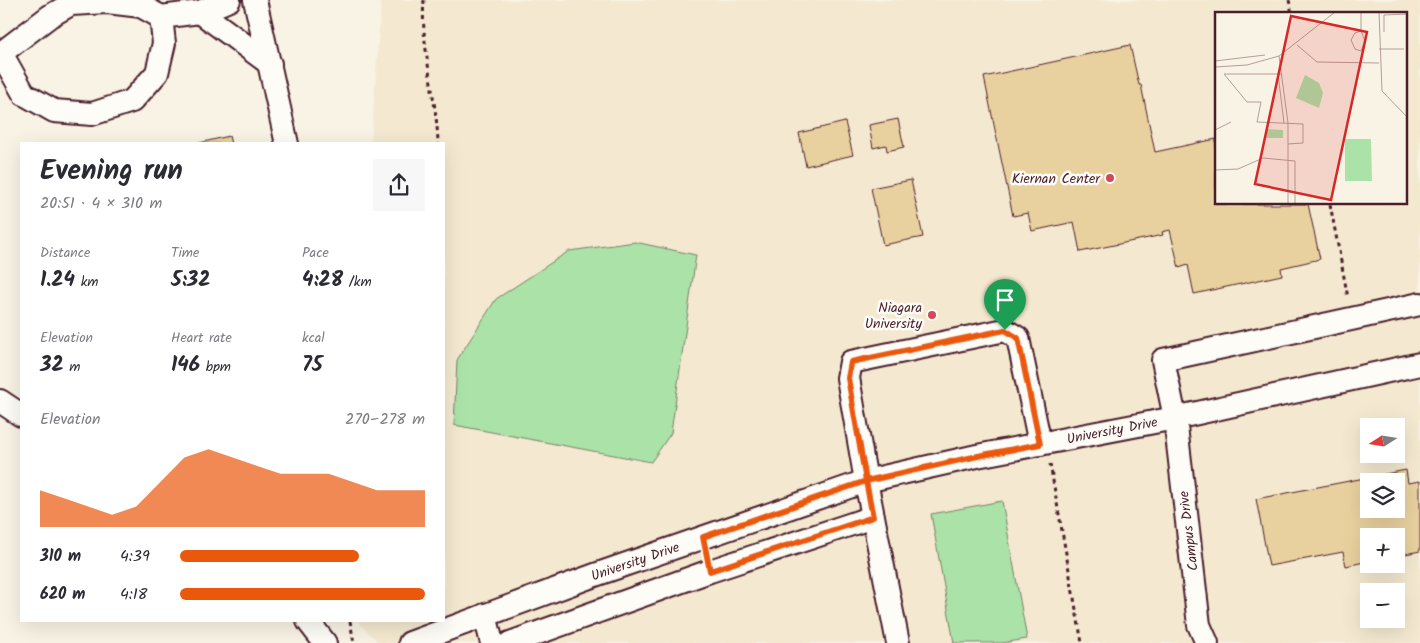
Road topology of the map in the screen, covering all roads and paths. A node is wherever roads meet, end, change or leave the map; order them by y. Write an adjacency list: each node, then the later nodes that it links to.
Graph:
1 (229, 0): 4 (street)
2 (255, 0): 7 (street)
3 (424, 0): 9 (path)
4 (200, 12): 5 (street); 7 (street)
5 (161, 17): 6 (street); 6 (street)
6 (1, 53)
7 (270, 64): 8 (street)
8 (287, 142)
9 (438, 142)
10 (1330, 205): 12 (path)
11 (1420, 304): 12 (street)
12 (1352, 319): 16 (street, Campus Drive)
13 (1420, 364): 16 (street, University Drive)
14 (0, 401): 15 (street)
15 (20, 414)
16 (1175, 418): 17 (street, University Drive); 35 (street, Campus Drive)
17 (1040, 444): 19 (street, University Drive); 19 (street)
18 (1042, 466): 34 (path)
19 (866, 481): 20 (street); 21 (street, University Drive)
20 (873, 517): 22 (street); 33 (street)
21 (703, 537): 22 (street); 23 (street, University Drive)
22 (710, 571): 24 (street)
23 (594, 575): 24 (street); 25 (street, University Drive)
24 (602, 610): 32 (street)
25 (485, 615): 30 (street, University Drive); 31 (street)
26 (309, 622): 28 (street)
27 (350, 622): 29 (path)
28 (325, 643)
29 (354, 643)
30 (410, 643)
31 (492, 643)
32 (510, 643)
33 (898, 643)
34 (1082, 643)
35 (1207, 643)

